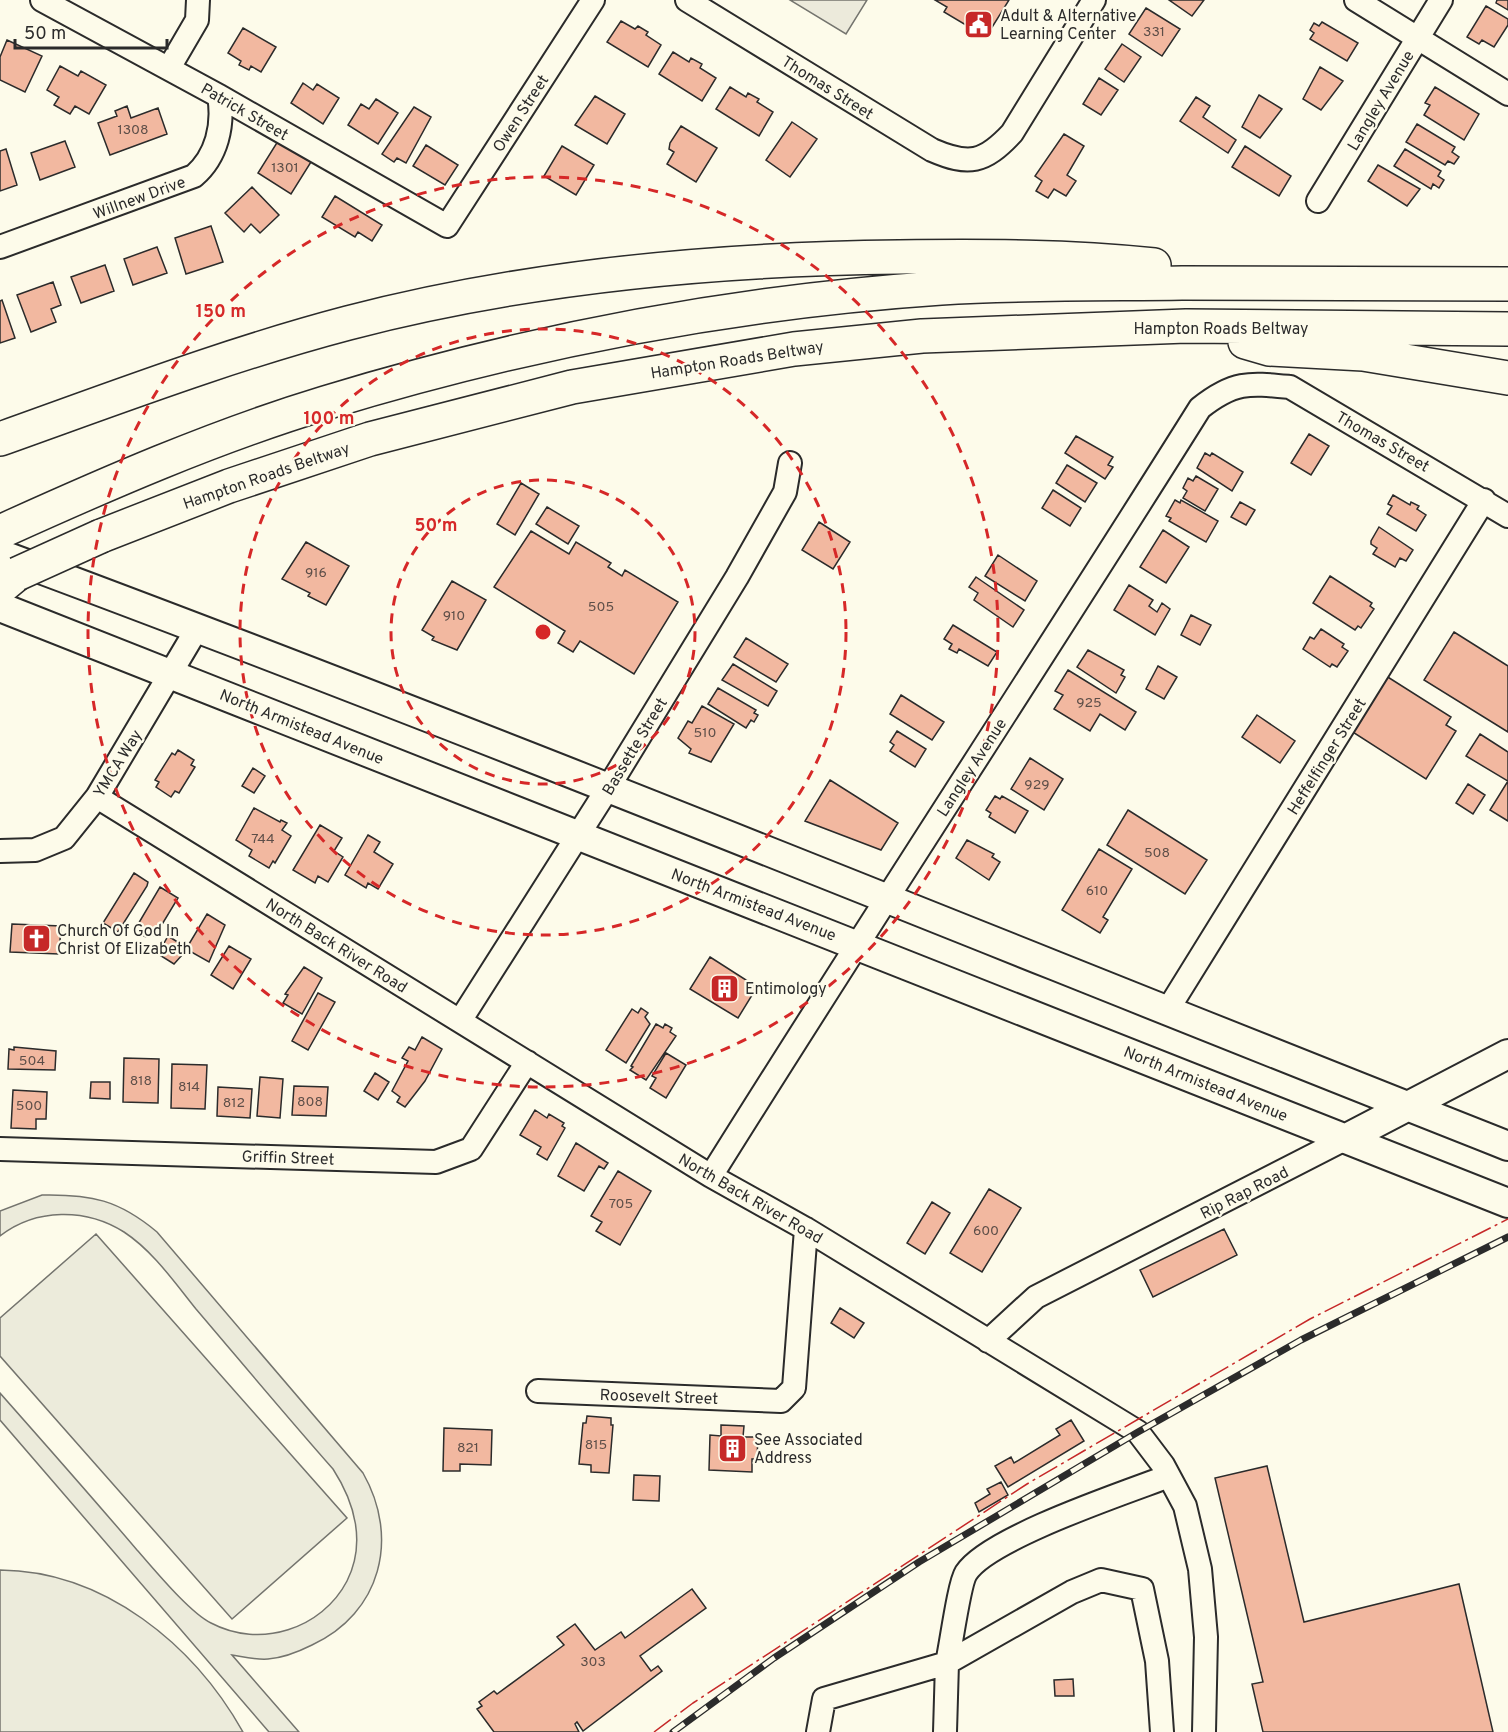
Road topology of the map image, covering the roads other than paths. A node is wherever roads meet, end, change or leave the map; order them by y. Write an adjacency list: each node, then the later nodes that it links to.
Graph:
1 (42, 0): 9 (street, Patrick Street)
2 (198, 0): 9 (street)
3 (593, 0): 13 (street, Owen Street)
4 (687, 0): 5 (street, Thomas Street)
5 (1094, 0)
6 (1356, 0): 8 (street)
7 (1441, 0): 8 (street, Langley Avenue)
8 (1418, 38): 10 (street); 12 (street, Langley Avenue)
9 (169, 68): 11 (street, Patrick Street)
10 (1508, 94)
11 (219, 96): 13 (street, Patrick Street); 14 (street, Willnew Drive)
12 (1318, 201)
13 (447, 226)
14 (0, 247)
15 (1310, 283): 16 (highway); 21 (highway); 25 (highway)
16 (1508, 284)
17 (1186, 326): 18 (highway, Hampton Roads Beltway); 19 (highway); 26 (highway, Hampton Roads Beltway, bridge)
18 (1508, 329)
19 (1508, 378)
20 (1252, 383): 23 (street, Thomas Street); 34 (street, Langley Avenue)
21 (0, 440)
22 (790, 463): 30 (street, Bassette Street)
23 (1484, 500): 24 (street, Thomas Street); 36 (street, Heffelfinger Street)
24 (1508, 516)
25 (0, 532)
26 (4, 574): 28 (main road)
27 (0, 607): 29 (main road, North Armistead Avenue)
28 (198, 627): 29 (street, YMCA Way); 30 (main road)
29 (170, 674): 31 (street, YMCA Way); 32 (main road, North Armistead Avenue)
30 (609, 788): 32 (street, Bassette Street); 34 (main road)
31 (97, 797): 33 (street, YMCA Way); 37 (street, North Back River Road)
32 (578, 835): 35 (main road, North Armistead Avenue); 37 (street, Bassette Street)
33 (0, 851)
34 (886, 899): 35 (street, Langley Avenue); 36 (main road)
35 (856, 944): 41 (main road, North Armistead Avenue); 44 (street, Langley Avenue)
36 (1167, 1011): 40 (main road)
37 (460, 1021): 39 (street, North Back River Road)
38 (1508, 1054): 40 (main road, Rip Rap Road)
39 (527, 1062): 43 (street, Griffin Street); 44 (street, North Back River Road)
40 (1408, 1107): 41 (main road, Rip Rap Road); 42 (main road)
41 (1345, 1139): 45 (main road, North Armistead Avenue); 47 (street, Rip Rap Road)
42 (1508, 1146)
43 (0, 1149)
44 (711, 1176): 46 (street, North Back River Road)
45 (1508, 1203)
46 (806, 1229): 47 (street, North Back River Road); 48 (street, Roosevelt Street)
47 (988, 1341): 49 (street, North Back River Road)
48 (538, 1391)
49 (1169, 1476): 50 (street); 54 (street, North Back River Road)
50 (947, 1663): 51 (street); 52 (street); 53 (street)
51 (818, 1732)
52 (945, 1732)
53 (1162, 1732)
54 (1204, 1732)

